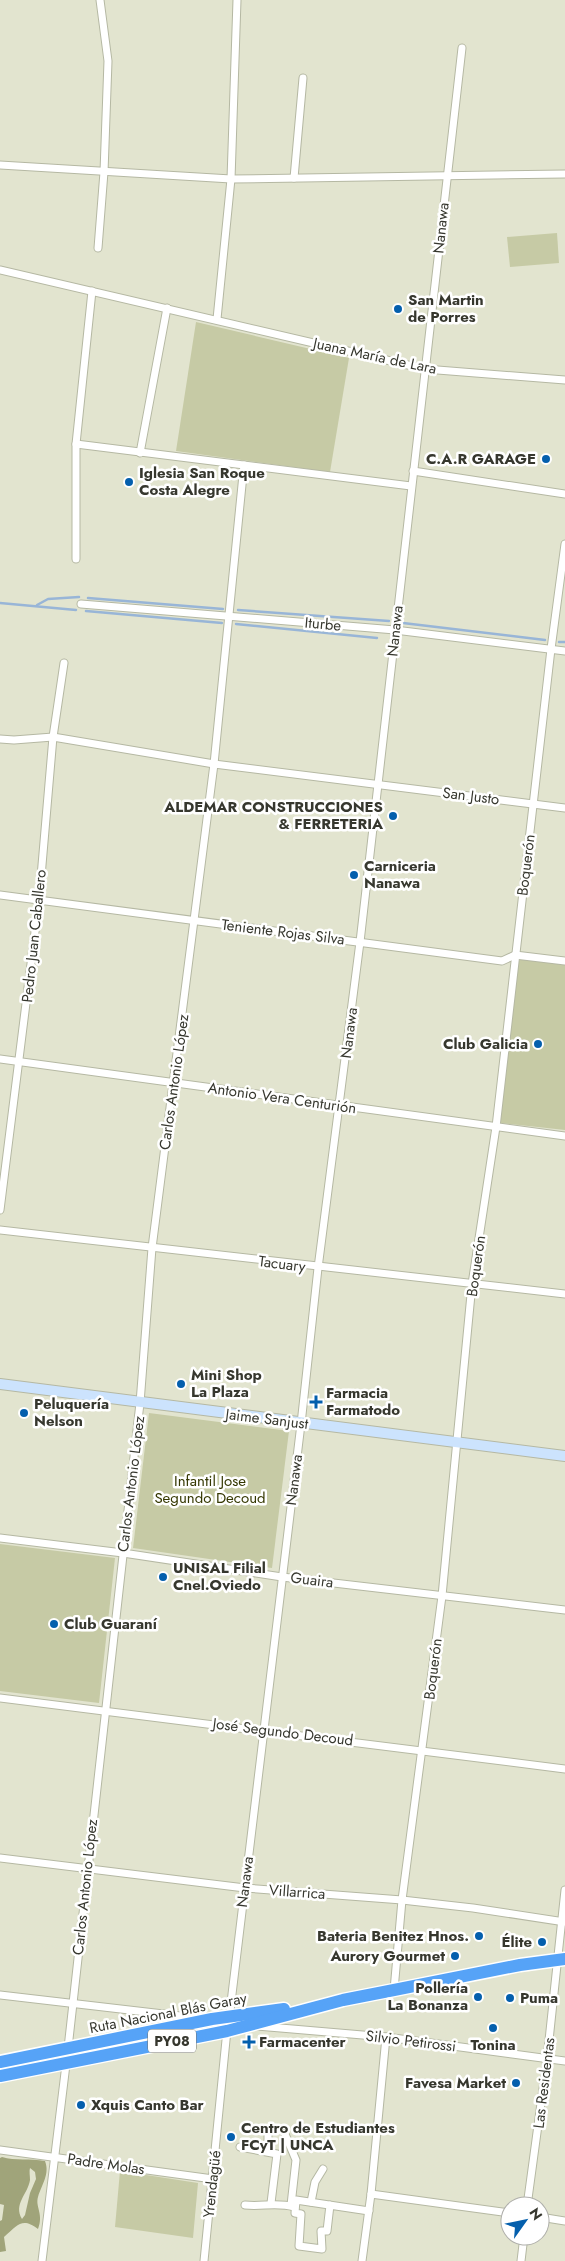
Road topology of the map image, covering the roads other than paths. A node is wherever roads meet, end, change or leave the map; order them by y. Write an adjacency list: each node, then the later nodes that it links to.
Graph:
1 (100, 0): 6 (street)
2 (237, 0): 10 (street)
3 (462, 48): 8 (street, Nanawa)
4 (303, 78): 9 (street)
5 (0, 165): 6 (street)
6 (104, 172): 10 (street); 11 (street)
7 (565, 174): 8 (street)
8 (446, 177): 9 (street); 16 (street, Nanawa)
9 (294, 178): 10 (street)
10 (231, 179): 15 (street)
11 (98, 248)
12 (0, 270): 13 (street, Juana María de Lara)
13 (92, 291): 14 (street, Juana María de Lara); 18 (street)
14 (167, 308): 15 (street, Juana María de Lara); 19 (street)
15 (217, 319): 16 (street, Juana María de Lara)
16 (424, 369): 17 (street, Juana María de Lara); 21 (street, Nanawa)
17 (565, 380)
18 (76, 444): 19 (street); 25 (street)
19 (140, 453): 20 (street)
20 (244, 465): 22 (street); 27 (street, Carlos Antonio López)
21 (413, 471): 22 (street, Nanawa); 23 (street)
22 (411, 486): 28 (street, Nanawa)
23 (565, 494)
24 (565, 544): 29 (street, Boquerón)
25 (76, 559)
26 (81, 604): 27 (street, Iturbe)
27 (230, 616): 28 (street, Iturbe); 34 (street, Carlos Antonio López)
28 (395, 630): 29 (street, Iturbe); 35 (street, Nanawa)
29 (550, 649): 30 (street, Iturbe); 36 (street, Boquerón)
30 (565, 651)
31 (64, 663): 32 (street, Pedro Juan Caballero)
32 (54, 737): 33 (street, San Justo); 34 (street, San Justo); 39 (street, Pedro Juan Caballero)
33 (0, 739)
34 (214, 764): 35 (street, San Justo); 40 (street, Carlos Antonio López)
35 (378, 785): 36 (street, San Justo); 41 (street, Nanawa)
36 (533, 803): 37 (street, San Justo); 42 (street, Boquerón)
37 (565, 808)
38 (0, 895): 39 (street, Teniente Rojas Silva)
39 (39, 900): 40 (street, Teniente Rojas Silva); 45 (street, Pedro Juan Caballero)
40 (196, 921): 41 (street, Teniente Rojas Silva); 46 (street, Carlos Antonio López)
41 (360, 942): 42 (street, Teniente Rojas Silva); 47 (street, Nanawa)
42 (515, 955): 43 (street, Teniente Rojas Silva); 48 (street, Boquerón)
43 (565, 961)
44 (0, 1059): 45 (street, Antonio Vera Centurión)
45 (20, 1062): 46 (street, Antonio Vera Centurión); 50 (street, Pedro Juan Caballero)
46 (174, 1083): 47 (street, Antonio Vera Centurión); 52 (street, Carlos Antonio López)
47 (340, 1106): 48 (street, Antonio Vera Centurión); 53 (street, Nanawa)
48 (496, 1127): 49 (street, Antonio Vera Centurión); 54 (street, Boquerón)
49 (565, 1136)
50 (0, 1210)
51 (0, 1230): 52 (street, Tacuary)
52 (152, 1248): 53 (street, Tacuary); 57 (street, Carlos Antonio López)
53 (318, 1268): 54 (street, Tacuary); 58 (street, Nanawa)
54 (472, 1284): 55 (street, Tacuary); 59 (street, Boquerón)
55 (565, 1294)
56 (0, 1384): 57 (main road, Jaime Sanjust)
57 (140, 1403): 58 (main road, Jaime Sanjust); 62 (street, Carlos Antonio López)
58 (301, 1424): 59 (main road, Jaime Sanjust); 63 (street, Nanawa)
59 (458, 1443): 60 (main road, Jaime Sanjust); 64 (street, Boquerón)
60 (565, 1456)
61 (0, 1538): 62 (street, Guaira)
62 (123, 1553): 63 (street, Guaira); 67 (street, Carlos Antonio López)
63 (282, 1577): 64 (street, Guaira); 68 (street, Nanawa)
64 (442, 1596): 65 (street, Guaira); 69 (street, Boquerón)
65 (565, 1610)
66 (0, 1698): 67 (street, José Segundo Decoud)
67 (104, 1710): 68 (street, José Segundo Decoud); 72 (street, Carlos Antonio López)
68 (264, 1730): 69 (street, José Segundo Decoud); 73 (street, Nanawa)
69 (422, 1750): 70 (street, José Segundo Decoud); 75 (street, Boquerón)
70 (565, 1769)
71 (0, 1858): 72 (street, Villarrica)
72 (87, 1868): 73 (street, Villarrica); 81 (street, Carlos Antonio López)
73 (244, 1888): 75 (street, Villarrica); 82 (street, Nanawa)
74 (565, 1890): 76 (street, Las Residentas)
75 (402, 1900): 76 (street, Villarrica); 78 (street, Boquerón)
76 (563, 1922): 77 (street, Las Residentas)
77 (562, 1959): 78 (highway, Ruta Nacional Blás Garay / PY08); 88 (street, Las Residentas)
78 (394, 1990): 80 (highway, Ruta Nacional Blás Garay / PY08)
79 (0, 1995): 81 (street)
80 (344, 2000): 82 (highway, Ruta Nacional Blás Garay / PY08); 84 (highway, Ruta Nacional Blás Garay / PY08)
81 (73, 2004): 83 (street); 87 (street, Carlos Antonio López)
82 (229, 2016): 83 (highway, Ruta Nacional Blás Garay / PY08); 84 (street, Silvio Petirossi); 85 (street, Yrendagüé)
83 (212, 2019): 87 (highway, Ruta Nacional Blás Garay / PY08)
84 (248, 2025): 85 (highway, Ruta Nacional Blás Garay / PY08); 86 (street, Silvio Petirossi)
85 (227, 2030): 91 (highway, Ruta Nacional Blás Garay / PY08); 100 (street, Yrendagüé)
86 (386, 2037): 88 (street, Silvio Petirossi); 101 (street)
87 (68, 2048): 90 (highway, Ruta Nacional Blás Garay / PY08); 91 (street, Carlos Antonio López)
88 (547, 2059): 89 (street, Silvio Petirossi); 102 (street, Las Residentas)
89 (565, 2061)
90 (0, 2062)
91 (66, 2063): 92 (highway, Ruta Nacional Blás Garay / PY08); 98 (street, Carlos Antonio López)
92 (0, 2076)
93 (268, 2131): 97 (street)
94 (284, 2134): 107 (street)
95 (240, 2147): 97 (street)
96 (0, 2150): 98 (street, Padre Molas)
97 (268, 2150): 104 (street)
98 (54, 2157): 100 (street, Padre Molas); 113 (street, Carlos Antonio López)
99 (323, 2169): 103 (street)
100 (213, 2179): 114 (street, Yrendagüé)
101 (371, 2194): 108 (street); 109 (street)
102 (528, 2196)
103 (312, 2202): 106 (street); 107 (street)
104 (271, 2203): 105 (street); 107 (street)
105 (245, 2205)
106 (330, 2205): 107 (street); 108 (street)
107 (293, 2206)
108 (369, 2211): 115 (street)
109 (500, 2212)
110 (550, 2219): 111 (street)
111 (565, 2221)
112 (523, 2246): 116 (street)
113 (42, 2261)
114 (204, 2261)
115 (362, 2261)
116 (521, 2261)

